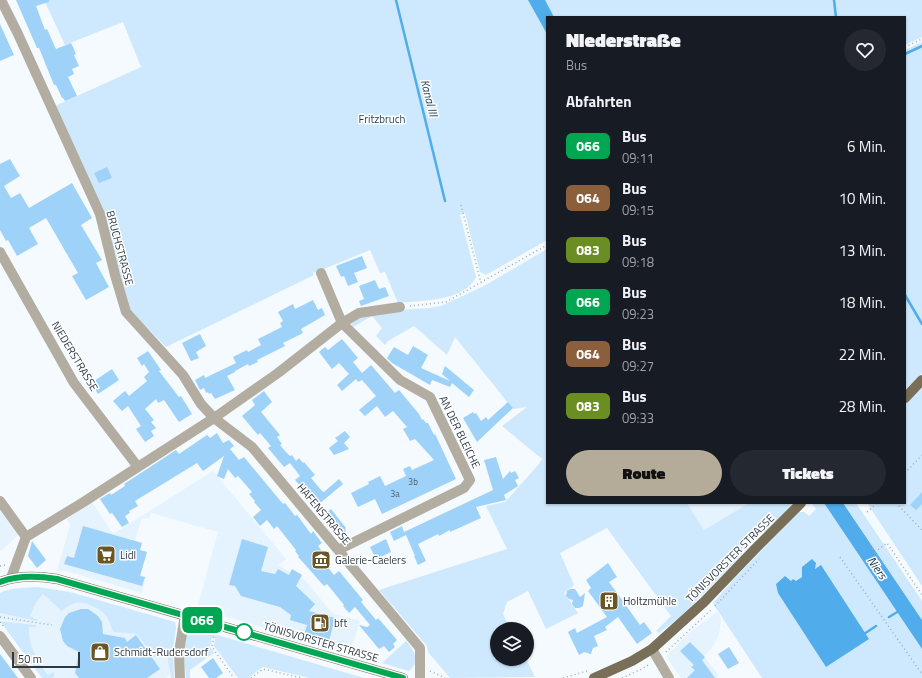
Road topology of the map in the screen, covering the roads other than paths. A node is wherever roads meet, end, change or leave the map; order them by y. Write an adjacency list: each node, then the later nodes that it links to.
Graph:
1 (1, 0): 8 (street, BRUCHSTRASSE)
2 (0, 252): 9 (street, NIEDERSTRASSE)
3 (321, 273): 5 (street)
4 (400, 307): 5 (street)
5 (342, 323): 8 (street); 13 (street, AN DER BLEICHE)
6 (922, 380): 7 (main road)
7 (906, 397)
8 (214, 418): 9 (street); 13 (street, HAFENSTRASSE)
9 (138, 467): 12 (street)
10 (0, 501): 12 (street)
11 (800, 504): 18 (main road, TÖNISVORSTER STRASSE)
12 (26, 537): 14 (street)
13 (338, 550): 22 (street, HAFENSTRASSE)
14 (11, 578): 15 (main road, TÖNISVORSTER STRASSE); 16 (main road, TÖNISVORSTER STRASSE)
15 (0, 582)
16 (185, 615): 20 (street); 21 (main road, TÖNISVORSTER STRASSE)
17 (0, 636): 19 (street)
18 (652, 649): 23 (main road, TÖNISVORSTER STRASSE); 24 (street)
19 (31, 678)
20 (180, 678)
21 (403, 678)
22 (420, 678)
23 (594, 678)
24 (669, 678)

